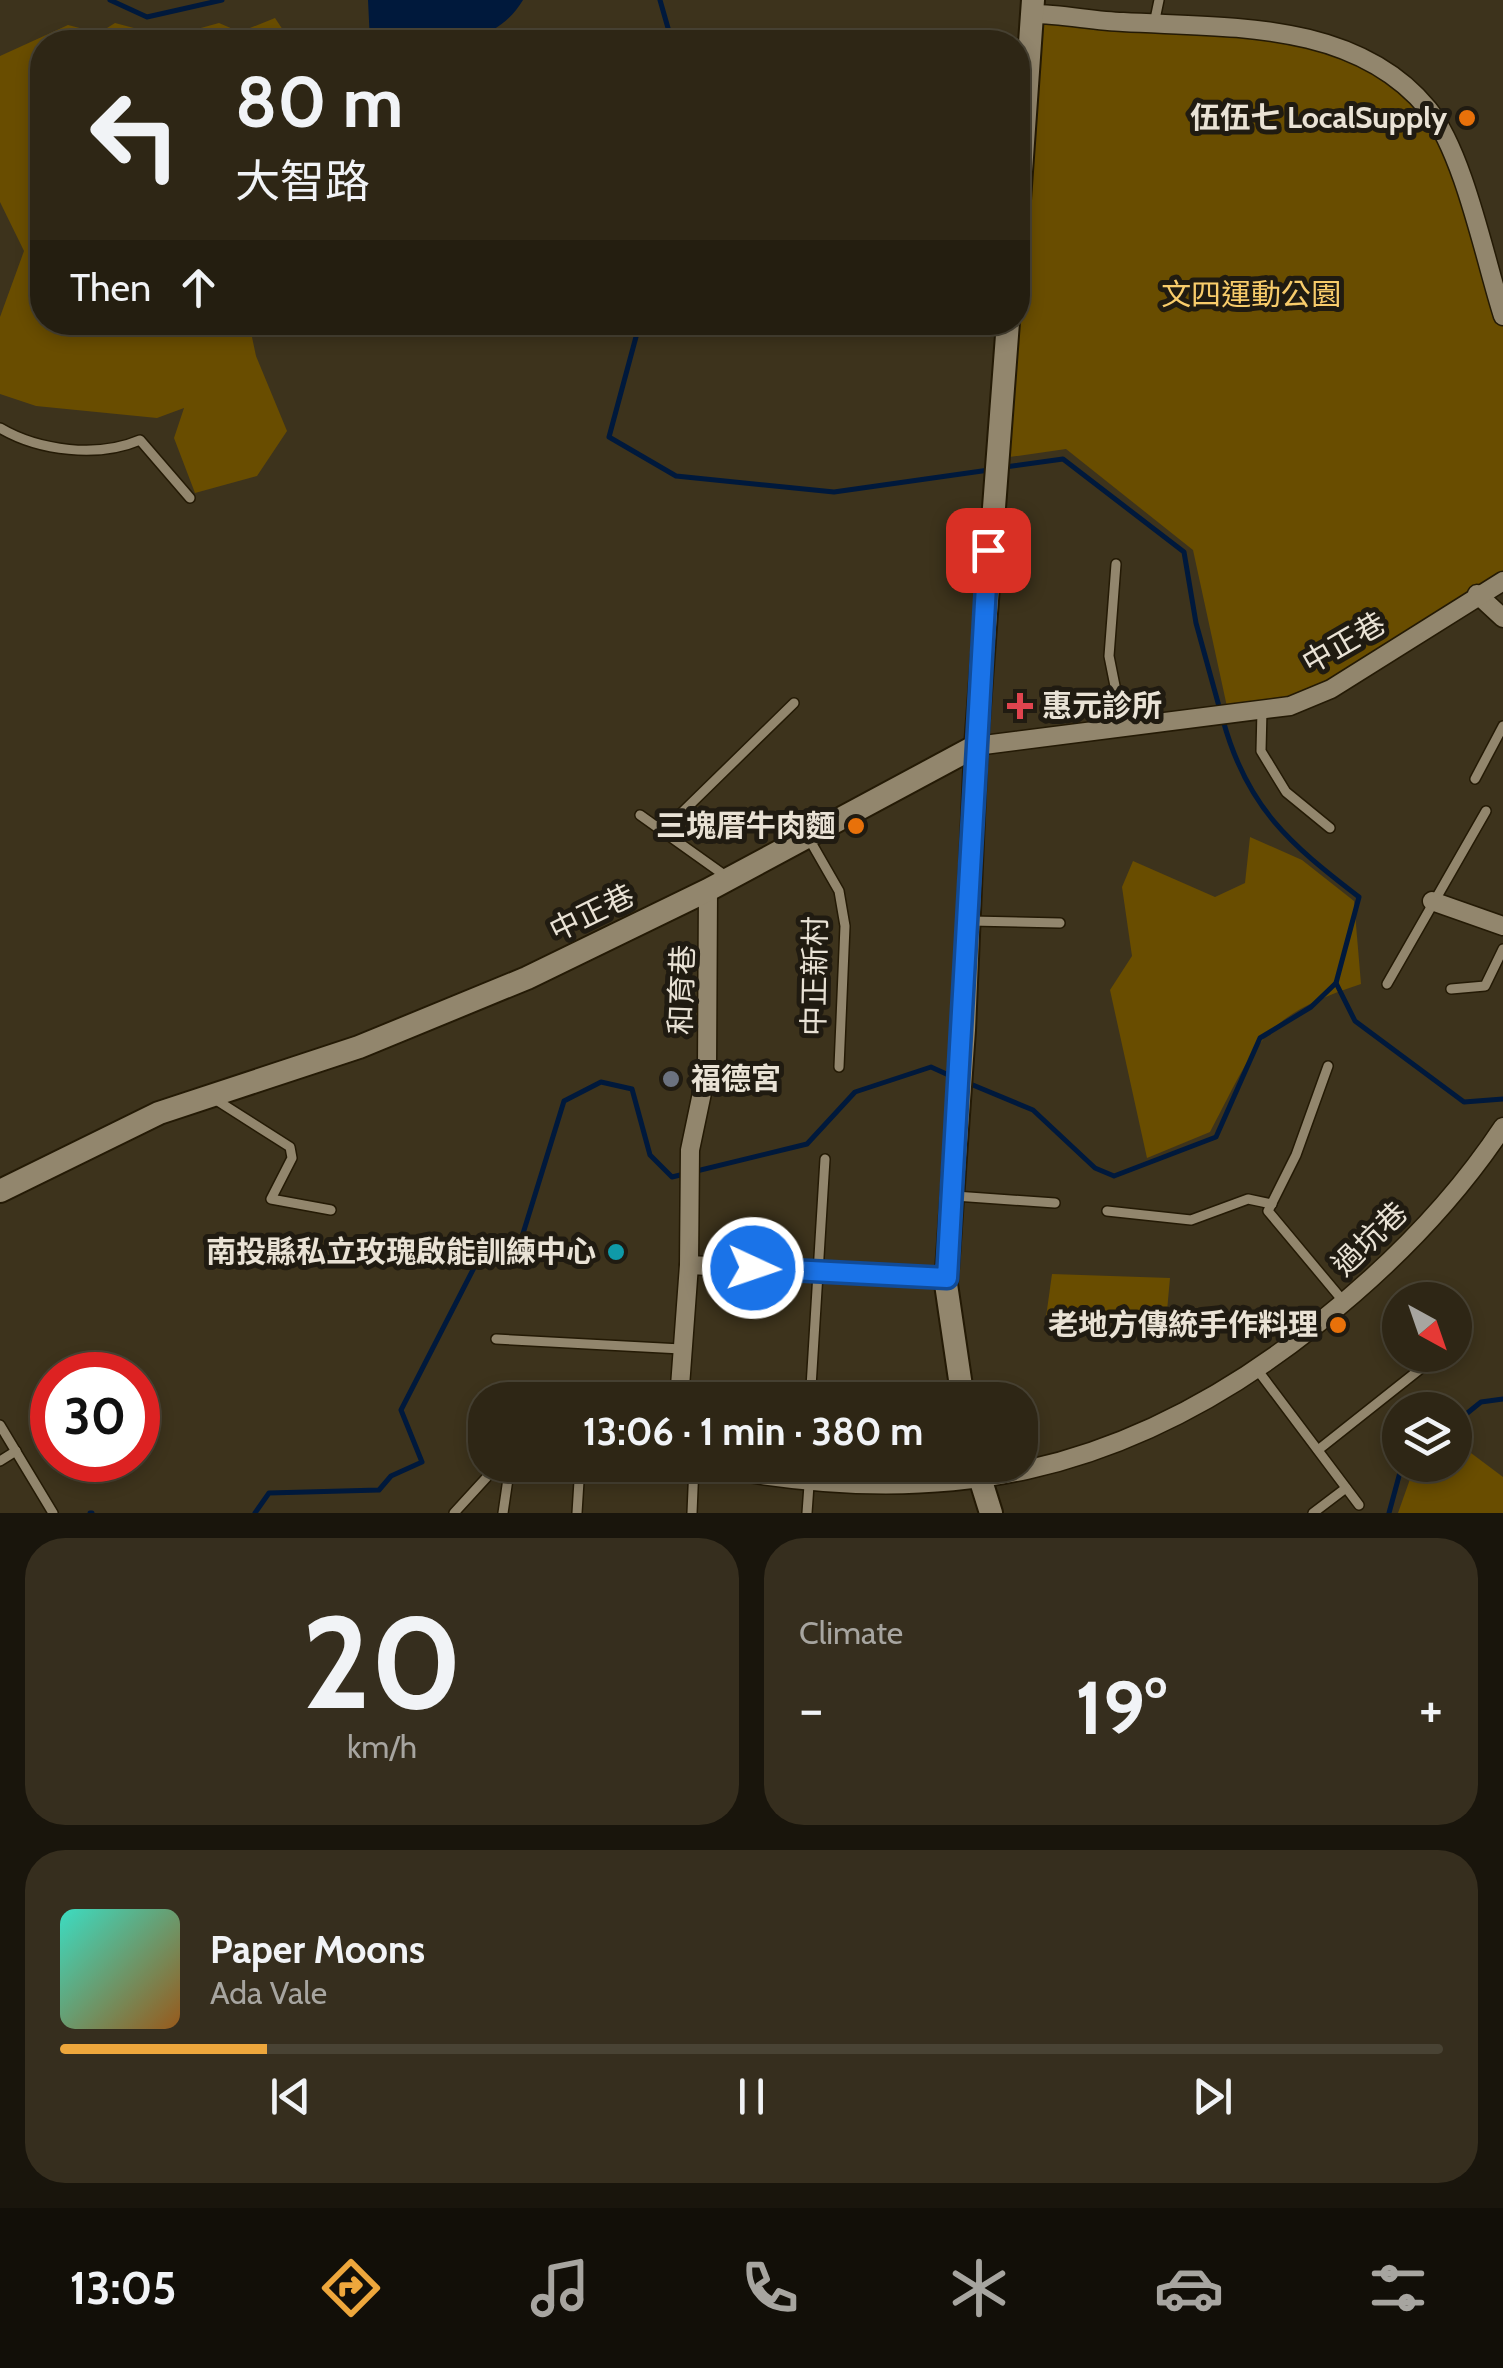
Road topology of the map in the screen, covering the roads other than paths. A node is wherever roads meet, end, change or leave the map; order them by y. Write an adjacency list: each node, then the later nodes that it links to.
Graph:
1 (1158, 0): 3 (lane)
2 (1032, 7): 3 (street); 4 (street)
3 (1154, 24): 5 (street)
4 (1030, 37)
5 (1503, 316)
6 (1007, 335): 17 (street)
7 (0, 428): 8 (lane)
8 (190, 498)
9 (1116, 564): 15 (lane)
10 (1503, 581): 11 (street, 中正巷)
11 (1477, 594): 12 (street); 14 (street, 中正巷)
12 (1503, 618)
13 (794, 704): 22 (lane)
14 (1262, 710): 15 (street, 中正巷); 21 (lane)
15 (1123, 726): 17 (street, 中正巷)
16 (1503, 726): 18 (lane)
17 (976, 746): 23 (street, 中正巷); 27 (street)
18 (1476, 779)
19 (1486, 811): 26 (lane)
20 (640, 816): 22 (lane)
21 (1330, 828)
22 (663, 831): 24 (lane)
23 (807, 835): 24 (street, 中正巷); 33 (lane, 中正新村)
24 (730, 878): 25 (street, 中正巷)
25 (708, 890): 35 (street, 中正巷); 44 (street, 和育巷)
26 (1432, 901): 29 (street); 31 (lane)
27 (968, 920): 28 (lane); 39 (street)
28 (1060, 923)
29 (1503, 926)
30 (1503, 950): 32 (lane)
31 (1387, 984)
32 (1451, 989)
33 (839, 1066)
34 (1328, 1066): 41 (lane)
35 (210, 1096): 38 (street, 中正巷); 42 (lane)
36 (1503, 1128): 47 (street, 過坑巷)
37 (825, 1158): 45 (lane)
38 (0, 1192)
39 (952, 1196): 40 (lane); 46 (street)
40 (1055, 1203)
41 (1272, 1204): 43 (lane); 47 (lane)
42 (331, 1210)
43 (1107, 1211)
44 (689, 1265): 45 (street); 49 (street)
45 (818, 1272): 46 (street); 53 (lane)
46 (947, 1278): 54 (street)
47 (1344, 1302): 50 (street, 過坑巷)
48 (496, 1339): 49 (lane)
49 (681, 1348): 52 (street)
50 (1256, 1368): 56 (lane); 59 (street, 過坑巷)
51 (1416, 1372): 56 (lane)
52 (680, 1382)
53 (811, 1382)
54 (960, 1382)
55 (0, 1425): 57 (lane)
56 (1318, 1450): 68 (lane)
57 (16, 1451): 58 (lane); 70 (lane)
58 (0, 1461)
59 (1038, 1466)
60 (482, 1482): 71 (lane)
61 (508, 1482): 72 (lane)
62 (579, 1482): 73 (lane)
63 (693, 1482): 74 (lane)
64 (798, 1482): 67 (street)
65 (952, 1482): 67 (street)
66 (981, 1482): 76 (street)
67 (809, 1484): 75 (lane)
68 (1346, 1488): 69 (lane); 77 (lane)
69 (1360, 1505)
70 (53, 1513)
71 (454, 1513)
72 (503, 1513)
73 (578, 1513)
74 (692, 1513)
75 (807, 1513)
76 (991, 1513)
77 (1313, 1513)

